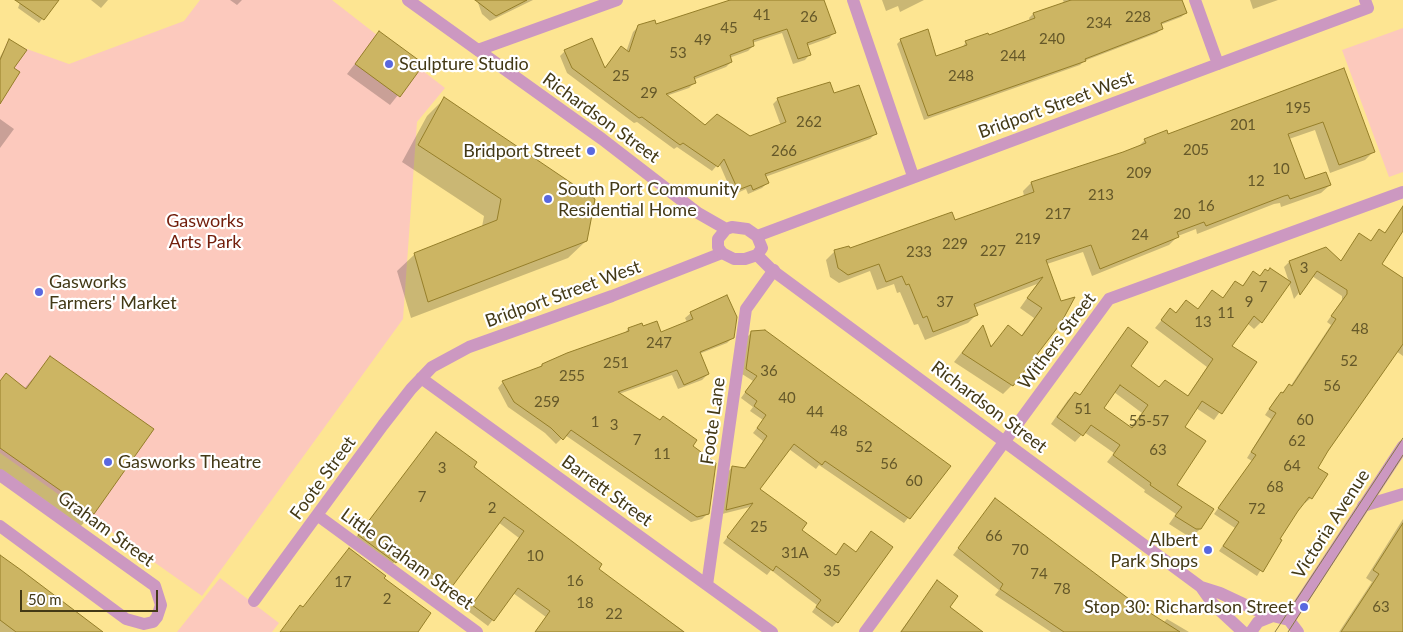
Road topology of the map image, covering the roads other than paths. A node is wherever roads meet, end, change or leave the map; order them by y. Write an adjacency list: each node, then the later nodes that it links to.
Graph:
1 (408, 0): 6 (street, Richardson Street)
2 (617, 0): 6 (street)
3 (853, 0): 8 (street)
4 (1196, 0): 7 (street)
5 (1366, 4): 7 (street, Bridport Street West)
6 (478, 50): 10 (street, Richardson Street)
7 (1218, 64): 8 (street, Bridport Street West)
8 (913, 176): 11 (street, Bridport Street West)
9 (1403, 192): 16 (street, Withers Street)
10 (726, 229): 11 (street); 12 (street)
11 (757, 236): 13 (street)
12 (722, 253): 13 (street); 15 (street, Bridport Street West)
13 (757, 255): 14 (street, Richardson Street)
14 (774, 270): 16 (street, Richardson Street); 23 (street, Foote Lane)
15 (421, 378): 21 (street, Foote Street); 23 (street, Barrett Street)
16 (1005, 441): 24 (street, Richardson Street); 30 (street, Withers Street)
17 (1403, 446): 20 (street, Victoria Avenue)
18 (0, 475): 22 (street, Graham Street)
19 (1403, 494): 20 (street)
20 (1363, 506): 27 (street, Victoria Avenue)
21 (317, 515): 25 (street, Foote Street); 28 (street, Little Graham Street)
22 (0, 526)
23 (707, 585): 29 (street, Barrett Street)
24 (1201, 587): 26 (street, Richardson Street); 31 (street, Richardson Street)
25 (254, 601)
26 (1269, 616): 27 (street, Richardson Street); 32 (street)
27 (1289, 620): 33 (street)
28 (477, 632)
29 (772, 632)
30 (865, 632)
31 (1243, 632)
32 (1251, 632)
33 (1298, 632)

